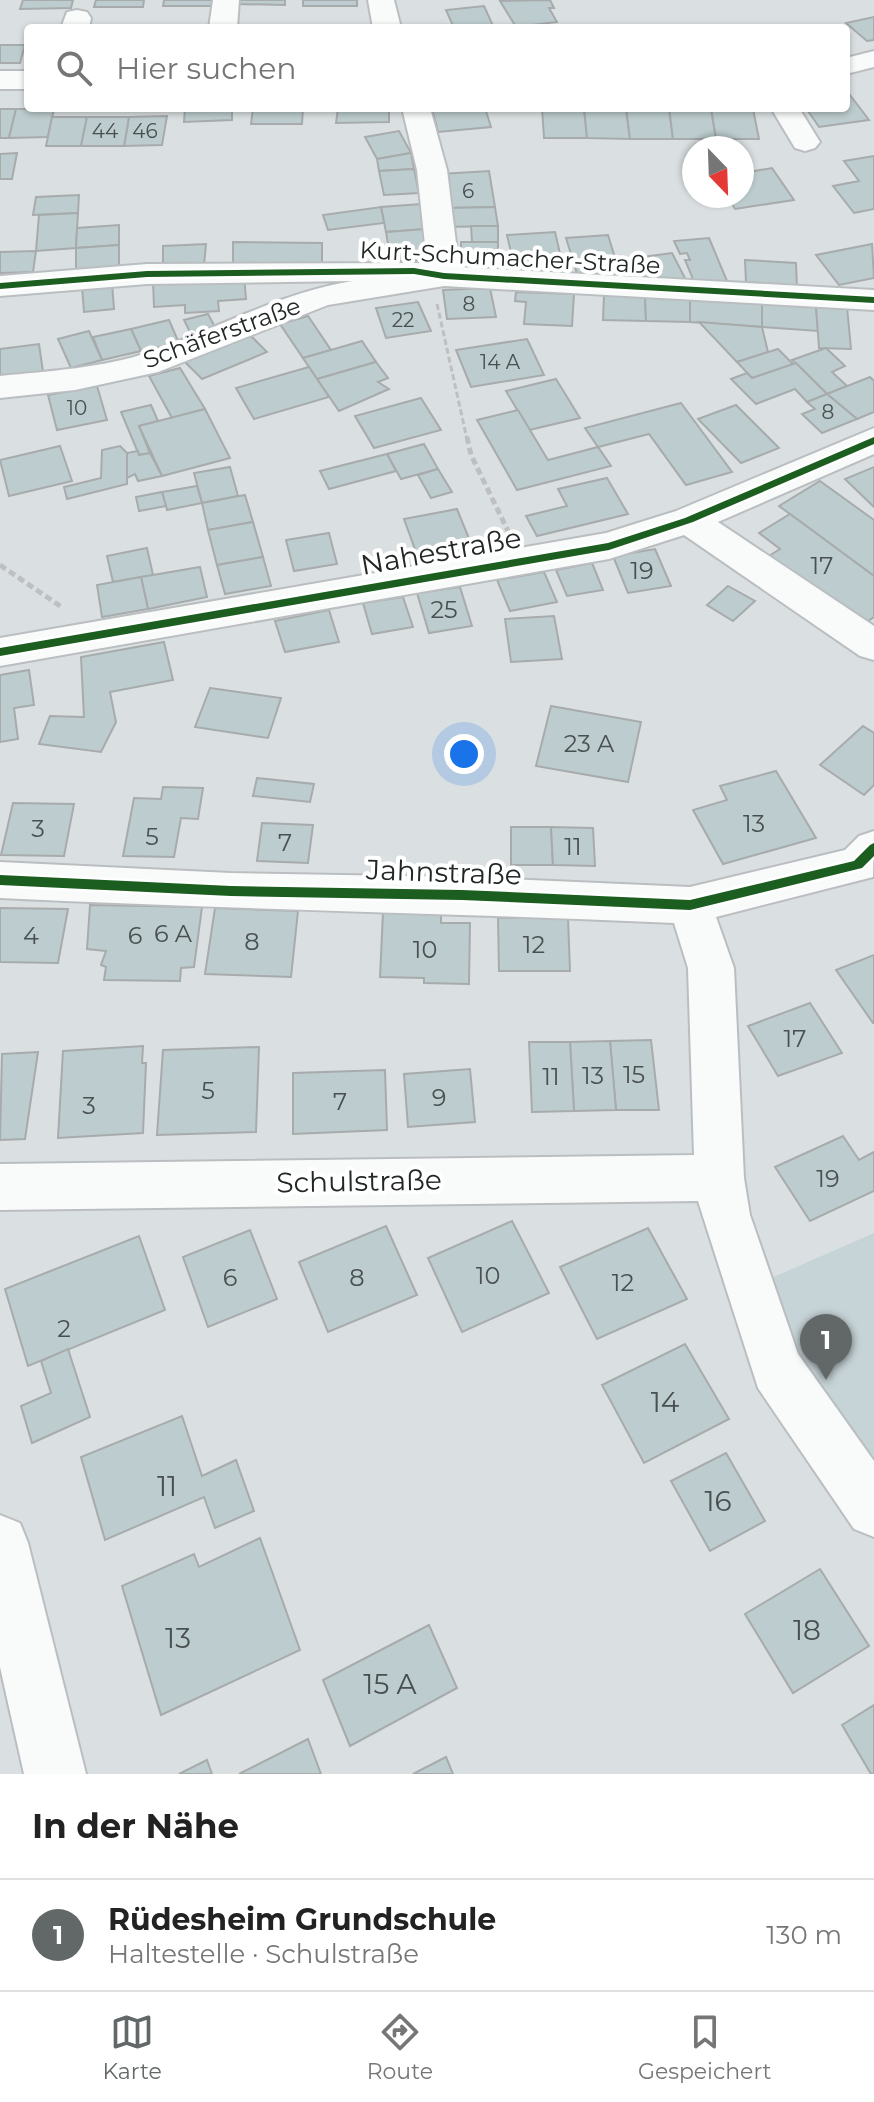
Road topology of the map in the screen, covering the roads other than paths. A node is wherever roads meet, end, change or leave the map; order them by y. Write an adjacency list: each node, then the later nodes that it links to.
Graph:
1 (226, 0): 3 (street)
2 (381, 0): 4 (street)
3 (223, 24)
4 (386, 24)
5 (874, 59): 6 (street)
6 (850, 65)
7 (0, 80): 8 (street)
8 (24, 80)
9 (417, 112): 13 (street)
10 (787, 112): 11 (street)
11 (805, 142)
12 (0, 286): 13 (street, Kurt-Schumacher-Straße)
13 (440, 288): 14 (street, Kurt-Schumacher-Straße); 15 (street, Schäferstraße)
14 (874, 300)
15 (0, 387)
16 (874, 440): 17 (street, Nahestraße)
17 (689, 520): 18 (street); 19 (street, Nahestraße)
18 (874, 646)
19 (0, 652)
20 (874, 848): 22 (street, Jahnstraße)
21 (0, 880): 22 (street, Jahnstraße)
22 (690, 905): 23 (street)
23 (719, 1178): 24 (street, Schulstraße); 25 (street)
24 (0, 1187)
25 (874, 1509)
26 (0, 1543): 27 (street)
27 (55, 1774)

